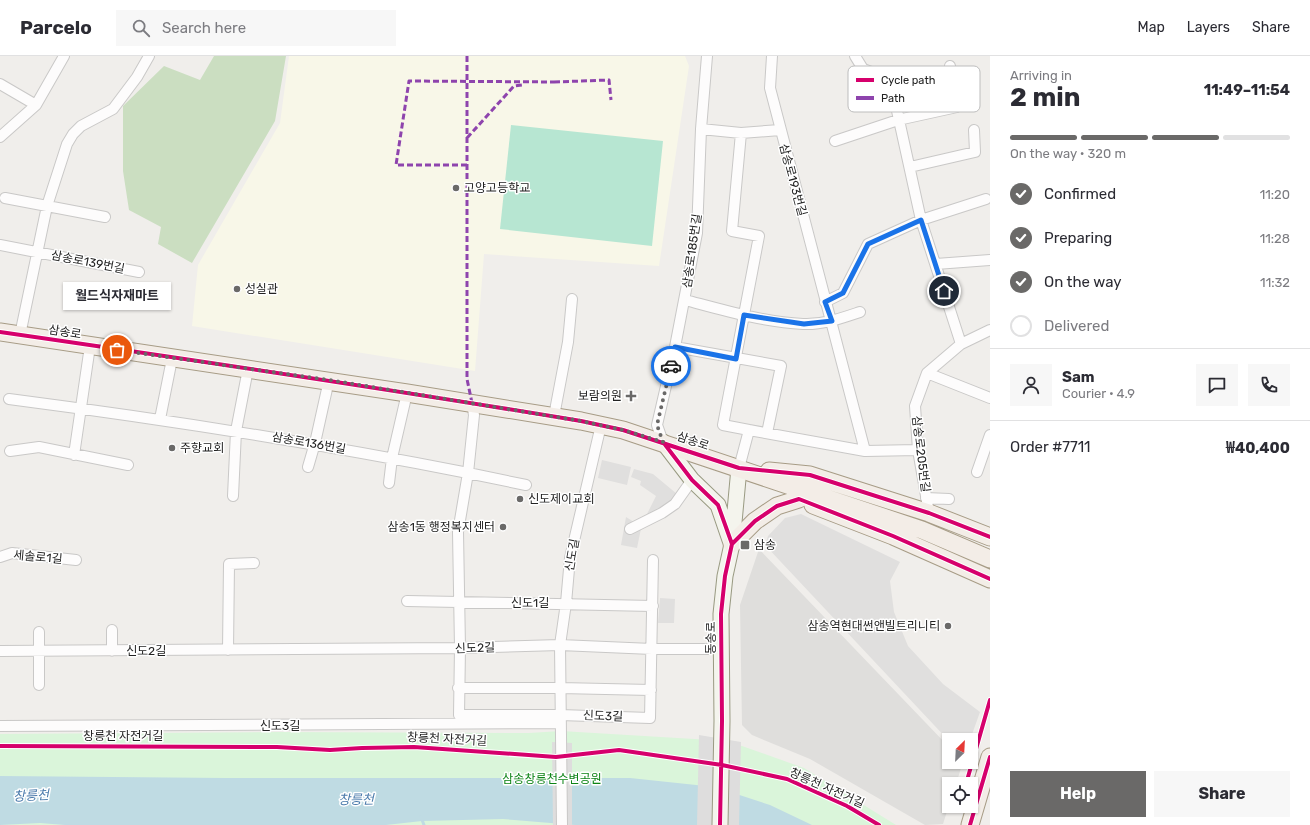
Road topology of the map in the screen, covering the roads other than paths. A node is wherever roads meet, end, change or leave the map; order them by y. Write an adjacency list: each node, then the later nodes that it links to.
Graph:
1 (64, 56): 8 (street)
2 (149, 56): 21 (street, 삼송로139번길)
3 (707, 56): 12 (street, 삼송로185번길)
4 (772, 56): 13 (street, 삼송로193번길)
5 (855, 56): 6 (street)
6 (861, 66)
7 (0, 84): 8 (street)
8 (36, 105): 16 (street)
9 (896, 112): 11 (street)
10 (934, 112): 11 (street)
11 (898, 120): 17 (street); 18 (street)
12 (701, 129): 15 (street); 30 (street, 삼송로185번길)
13 (780, 130): 15 (street); 31 (street, 삼송로193번길)
14 (974, 130): 18 (street)
15 (741, 133): 33 (street)
16 (0, 137)
17 (835, 141)
18 (910, 167): 23 (street)
19 (5, 198): 21 (street)
20 (986, 198): 23 (street)
21 (48, 206): 22 (street); 25 (street, 삼송로139번길)
22 (105, 217)
23 (921, 220): 27 (street); 31 (street)
24 (0, 245): 25 (street, 삼송로139번길)
25 (38, 253): 28 (street, 삼송로139번길); 37 (street, 삼송로139번길)
26 (990, 260): 27 (street)
27 (936, 264): 38 (street)
28 (139, 272)
29 (572, 299): 51 (street)
30 (685, 300): 33 (street); 40 (street, 삼송로185번길)
31 (825, 302): 34 (street, 삼송로193번길)
32 (860, 312): 34 (street)
33 (744, 315): 34 (street); 42 (street)
34 (832, 321): 62 (street, 삼송로193번길)
35 (990, 330): 38 (street, 삼송로205번길)
36 (0, 332): 37 (main road, 삼송로)
37 (20, 335): 39 (main road, 삼송로)
38 (961, 344): 44 (street, 삼송로205번길)
39 (90, 346): 41 (main road, 삼송로); 50 (street)
40 (675, 347): 42 (street); 58 (street, 삼송로185번길)
41 (172, 358): 43 (main road, 삼송로); 52 (street)
42 (736, 359): 54 (street); 56 (street)
43 (248, 369): 45 (main road, 삼송로); 55 (street)
44 (927, 373): 47 (street); 60 (street, 삼송로205번길)
45 (329, 380): 46 (main road, 삼송로); 59 (street)
46 (407, 392): 49 (main road, 삼송로); 64 (street)
47 (990, 398)
48 (9, 399): 50 (street, 삼송로136번길)
49 (472, 403): 51 (main road, 삼송로); 69 (street)
50 (79, 408): 52 (street, 삼송로136번길); 63 (street)
51 (554, 416): 53 (main road, 삼송로)
52 (160, 419): 55 (street, 삼송로136번길)
53 (601, 425): 58 (main road, 삼송로); 88 (street, 신도길)
54 (749, 430): 56 (street); 67 (street)
55 (236, 431): 59 (street, 삼송로136번길); 73 (street)
56 (767, 433): 62 (street)
57 (990, 435): 68 (street)
58 (663, 442): 67 (main road, 삼송로); 70 (main road)
59 (315, 444): 64 (street, 삼송로136번길); 66 (street)
60 (918, 450): 62 (street); 76 (street, 삼송로205번길)
61 (10, 451): 63 (street)
62 (865, 451)
63 (74, 455): 65 (street)
64 (392, 458): 69 (street, 삼송로136번길); 71 (street)
65 (128, 465)
66 (308, 467)
67 (739, 468): 74 (main road); 76 (main road); 79 (main road, 동송로); 81 (main road, 삼송로)
68 (977, 472)
69 (468, 473): 72 (street, 삼송로136번길); 87 (street)
70 (692, 480): 77 (street); 79 (main road)
71 (389, 483)
72 (526, 485)
73 (233, 496)
74 (799, 499): 79 (main road); 85 (main road)
75 (949, 499): 76 (street)
76 (928, 505): 78 (main road)
77 (630, 529)
78 (990, 537)
79 (732, 544): 93 (main road, 동송로)
80 (0, 557): 82 (street, 세솔로1길)
81 (990, 558)
82 (76, 560)
83 (653, 560): 89 (street)
84 (254, 563): 96 (street)
85 (990, 579)
86 (407, 600): 87 (street, 신도1길)
87 (459, 602): 88 (street, 신도1길); 94 (street)
88 (566, 603): 89 (street, 신도1길); 92 (street, 신도길)
89 (652, 606): 95 (street)
90 (112, 630): 99 (street, 신도2길)
91 (39, 632): 98 (street)
92 (560, 644): 94 (street, 신도2길); 95 (street, 신도2길); 102 (street, 신도길)
93 (722, 647): 95 (street, 신도2길); 108 (main road, 동송로)
94 (460, 648): 96 (street, 신도2길); 101 (street)
95 (652, 649): 103 (street)
96 (228, 650): 99 (street, 신도2길)
97 (0, 651): 98 (street, 신도2길)
98 (39, 651): 99 (street, 신도2길); 100 (street)
99 (112, 651)
100 (38, 685)
101 (458, 688): 102 (street); 104 (street, 신도3길)
102 (560, 688): 103 (street); 104 (street, 신도길)
103 (651, 690): 104 (street, 신도3길)
104 (560, 719): 105 (street, 신도3길); 107 (street, 신도길)
105 (0, 726)
106 (990, 757): 109 (main road)
107 (562, 825)
108 (720, 825)
109 (970, 825)

